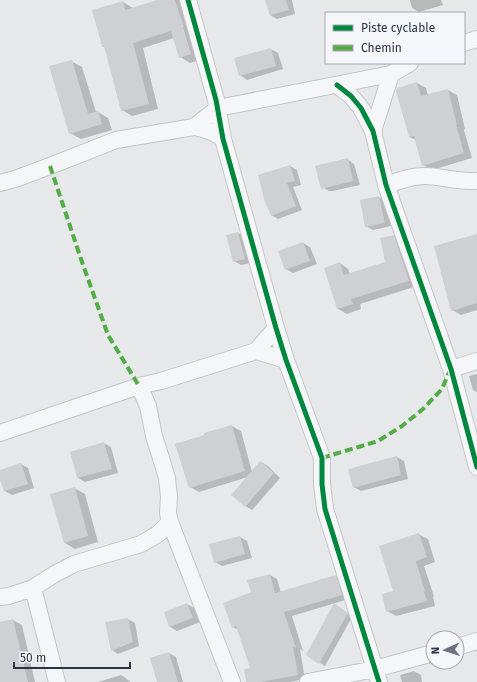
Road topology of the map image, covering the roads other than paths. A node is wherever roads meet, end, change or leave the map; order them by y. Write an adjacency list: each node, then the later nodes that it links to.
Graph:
1 (188, 0): 7 (street)
2 (477, 39): 3 (street)
3 (465, 43)
4 (408, 64): 5 (street)
5 (391, 74): 6 (street); 9 (street)
6 (337, 85): 7 (street); 9 (street)
7 (218, 108): 8 (street); 10 (street)
8 (194, 127): 10 (street); 12 (street)
9 (373, 131): 13 (street)
10 (223, 139): 14 (street)
11 (477, 181): 13 (street)
12 (0, 183)
13 (386, 185): 18 (street)
14 (276, 328): 15 (street); 16 (street)
15 (256, 351): 16 (street); 19 (street)
16 (286, 360): 30 (street)
17 (477, 360): 18 (street)
18 (451, 369): 23 (street)
19 (161, 381): 20 (street); 21 (street)
20 (139, 386): 21 (street); 22 (street)
21 (148, 406): 24 (street)
22 (0, 434)
23 (477, 467)
24 (170, 522): 25 (street); 32 (street)
25 (33, 588): 26 (street); 31 (street)
26 (0, 597)
27 (477, 641): 28 (street)
28 (465, 644)
29 (425, 656): 30 (street)
30 (377, 675): 33 (street)
31 (57, 682)
32 (232, 682)
33 (308, 682)

